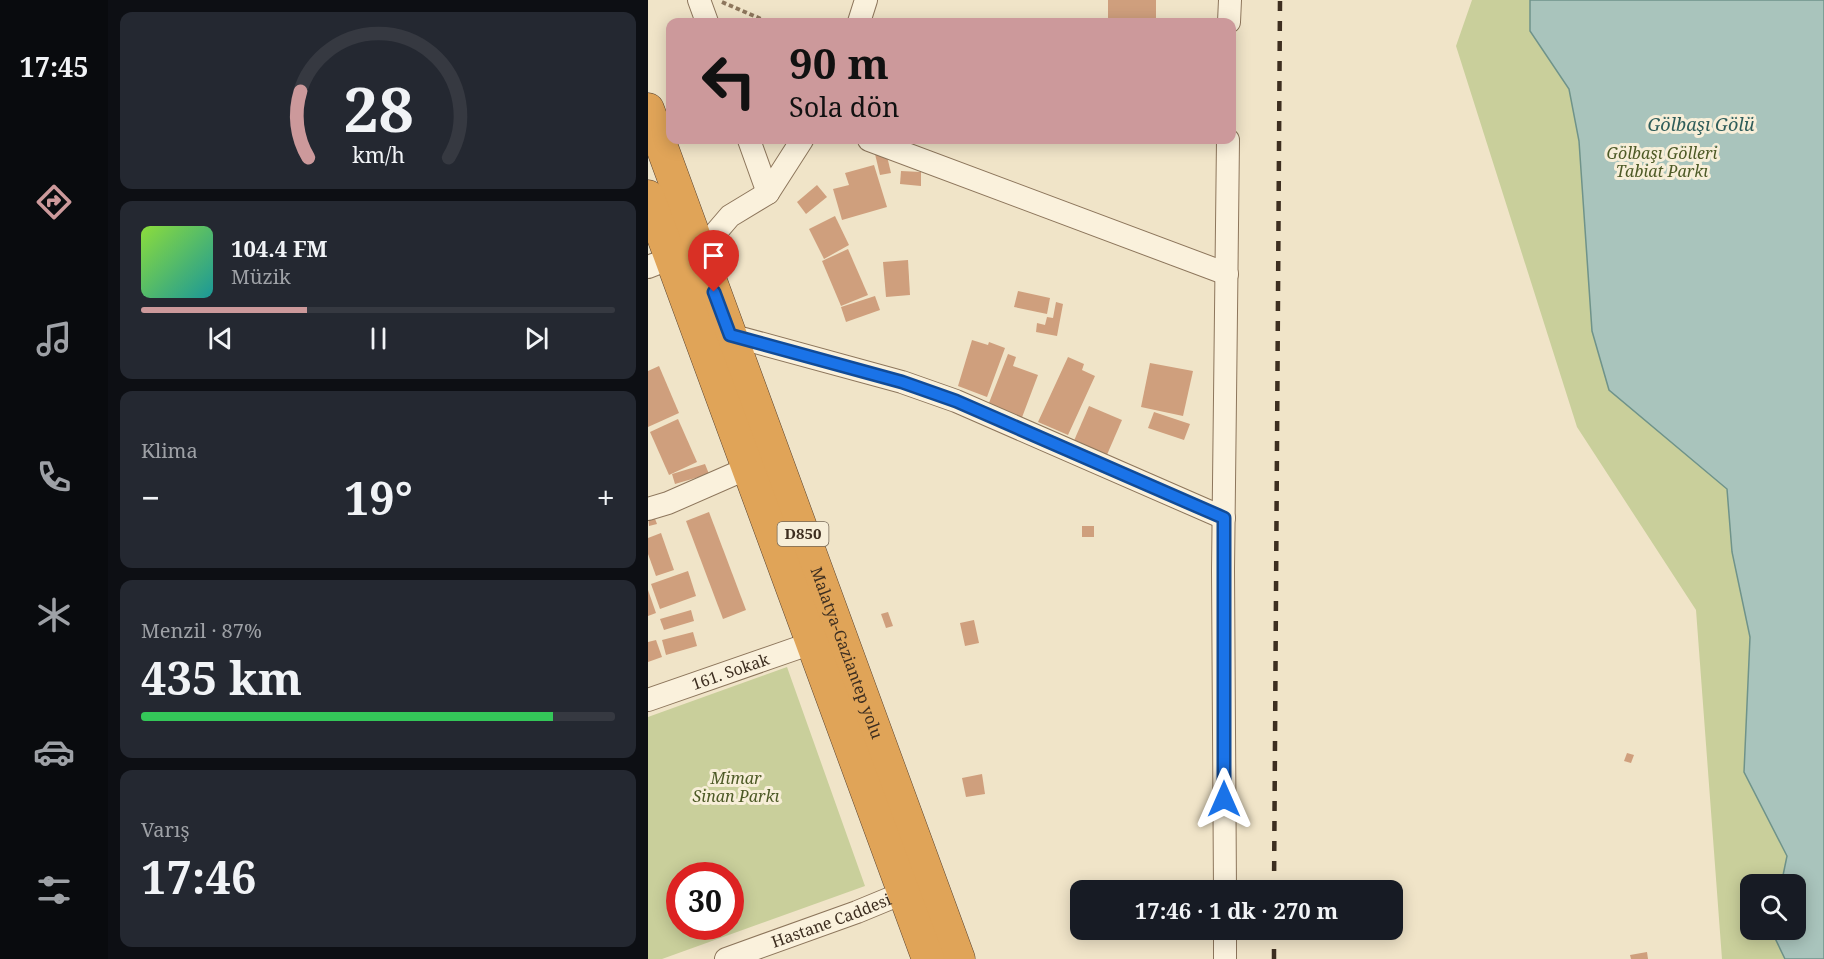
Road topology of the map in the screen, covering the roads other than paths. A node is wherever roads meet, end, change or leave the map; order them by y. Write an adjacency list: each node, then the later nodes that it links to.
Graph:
1 (699, 0): 4 (street)
2 (866, 0): 5 (street)
3 (1230, 0): 6 (street)
4 (706, 18)
5 (860, 18)
6 (1229, 18)
7 (648, 109): 14 (highway, Malatya-Gaziantep yolu / D850)
8 (750, 144): 12 (street)
9 (799, 144): 12 (street)
10 (880, 144): 15 (street)
11 (1228, 144): 15 (street)
12 (768, 193): 14 (street)
13 (648, 196): 14 (highway, Malatya-Gaziantep yolu / D850)
14 (673, 259): 16 (highway, Malatya-Gaziantep yolu / D850); 17 (highway, Malatya-Gaziantep yolu / D850)
15 (1227, 274): 19 (street)
16 (730, 335): 19 (street); 27 (highway, Malatya-Gaziantep yolu / D850)
17 (748, 468): 18 (street); 20 (highway, Malatya-Gaziantep yolu / D850)
18 (648, 509)
19 (1224, 518): 22 (street)
20 (812, 643): 21 (street, 161. Sokak); 23 (highway, Malatya-Gaziantep yolu / D850)
21 (648, 700)
22 (1225, 880)
23 (903, 893): 25 (street, Hastane Caddesi); 26 (highway, Malatya-Gaziantep yolu / D850)
24 (1225, 940): 28 (street)
25 (726, 959)
26 (928, 959)
27 (959, 959)
28 (1225, 959)

